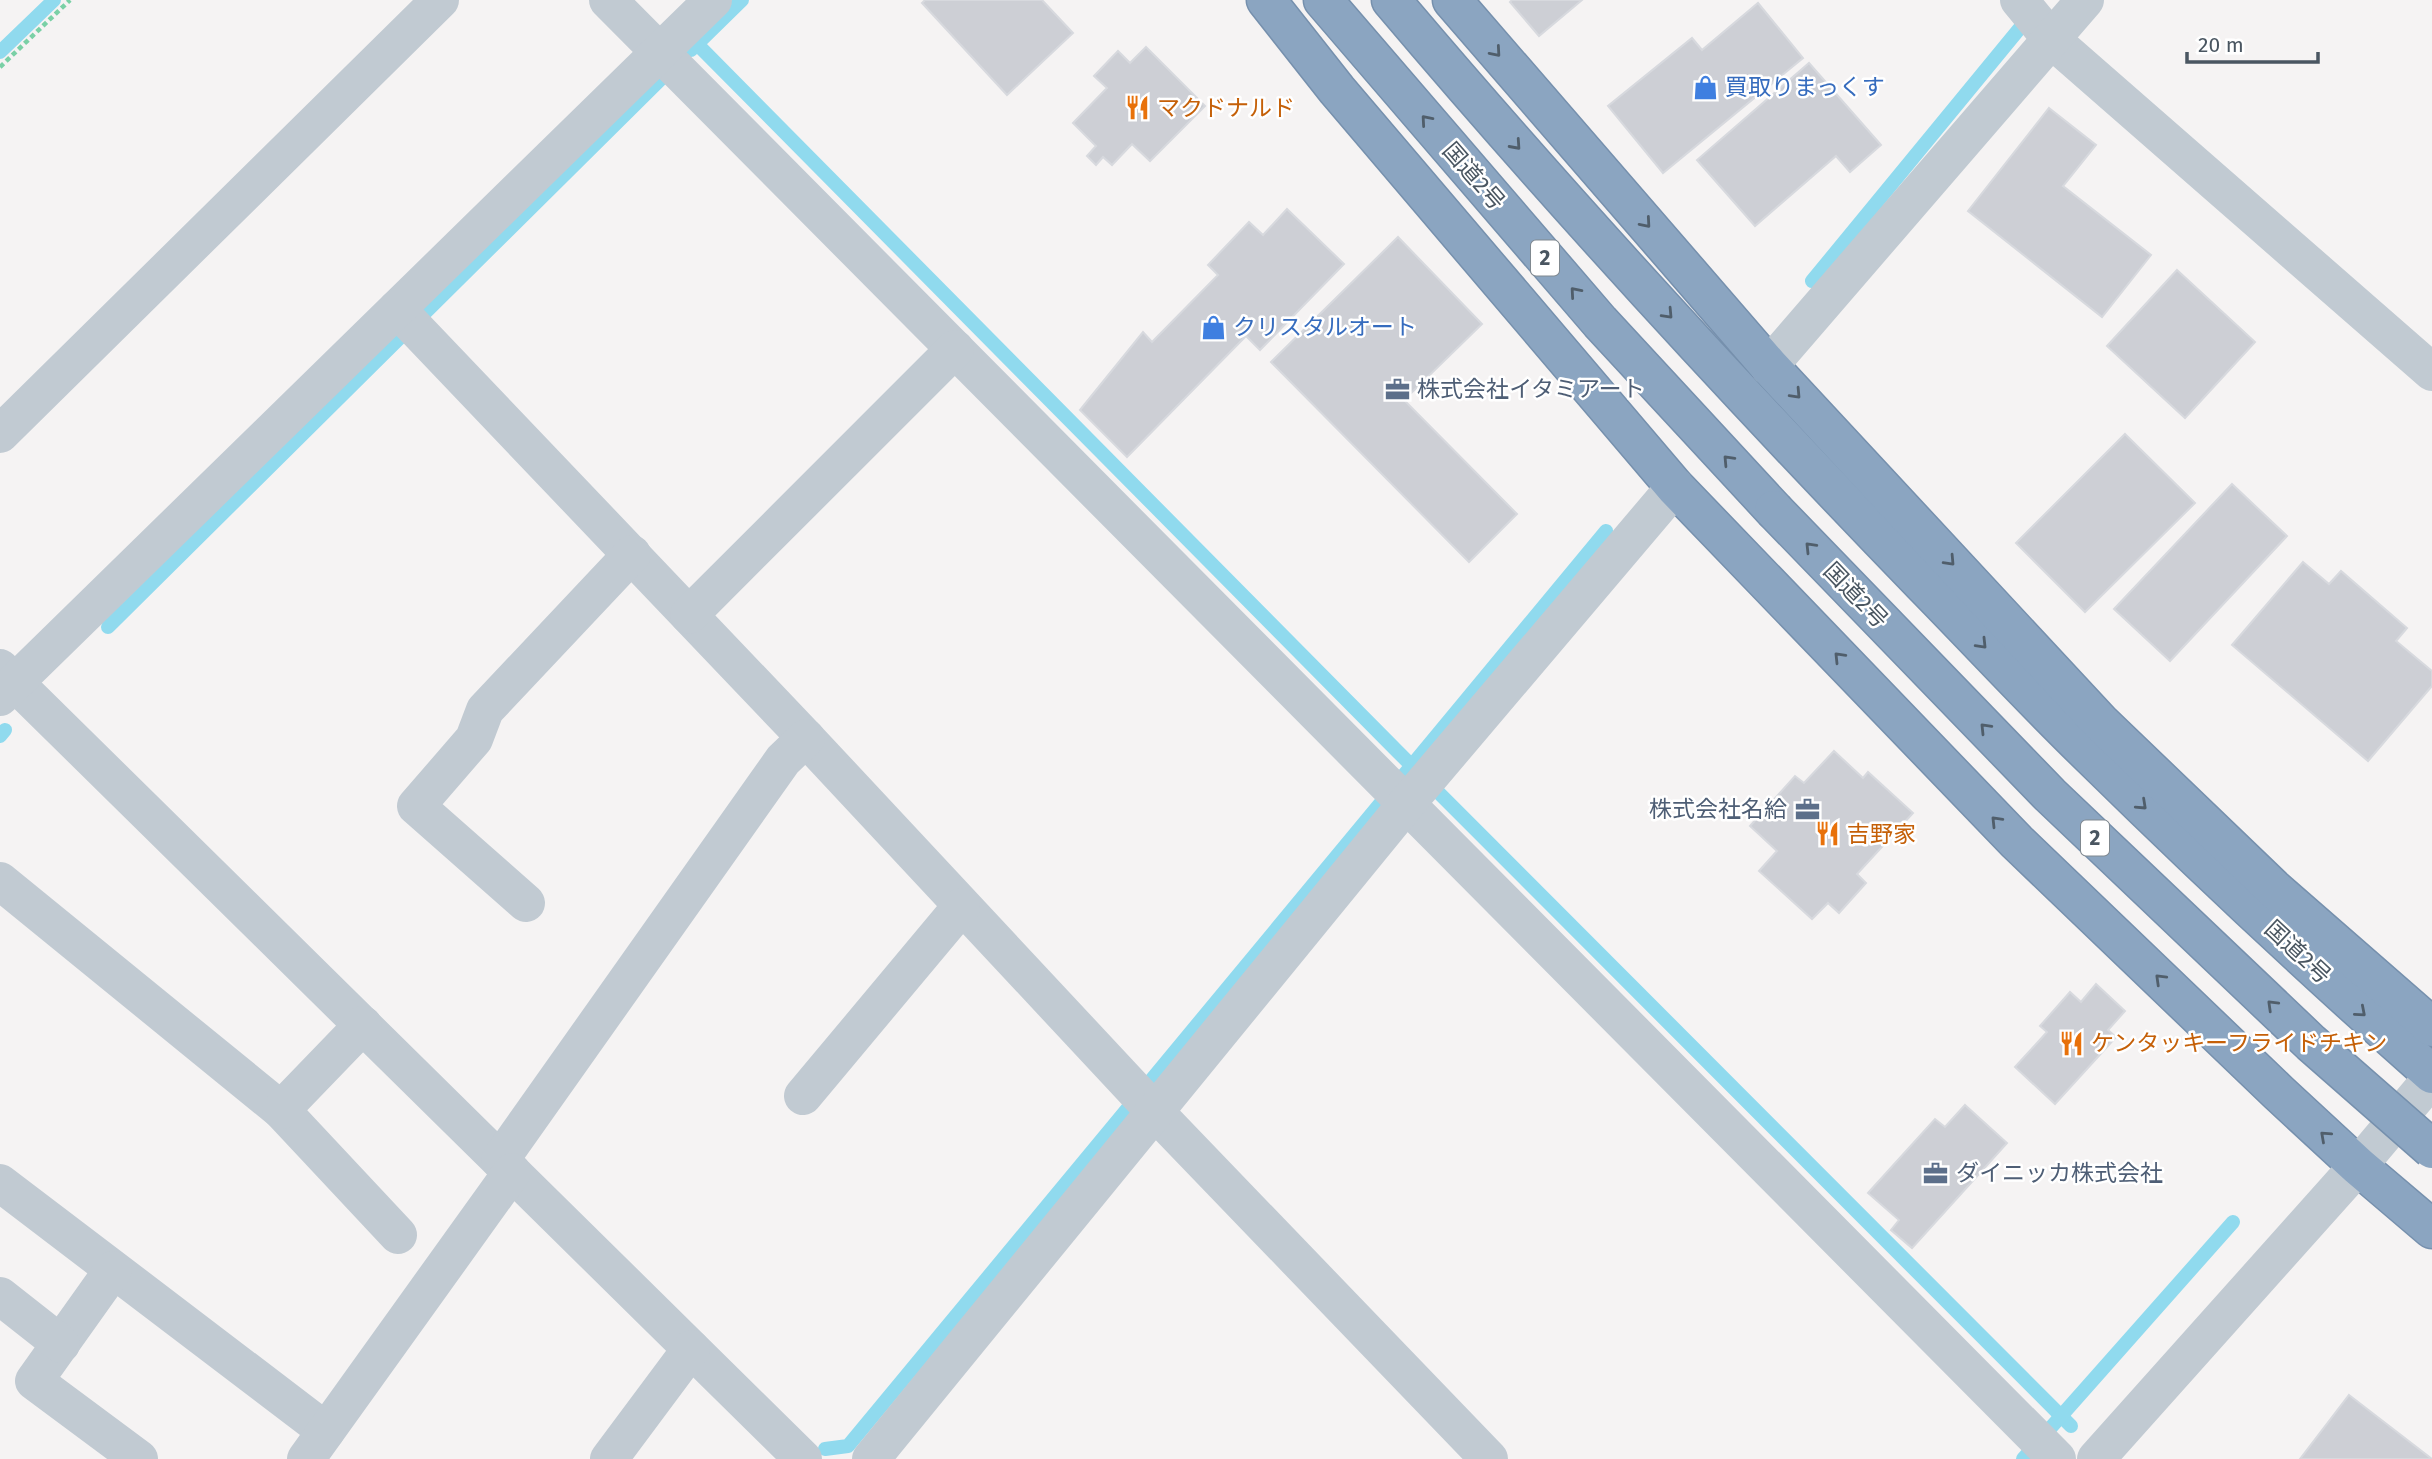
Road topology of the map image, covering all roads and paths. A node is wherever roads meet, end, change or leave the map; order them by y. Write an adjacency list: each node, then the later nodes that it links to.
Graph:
1 (70, 0): 13 (path)
2 (440, 0): 19 (street)
3 (608, 0): 12 (street)
4 (713, 0): 12 (street)
5 (1244, 0): 14 (street)
6 (1266, 0): 14 (highway)
7 (1323, 0): 35 (highway, 国道2号 / 2, one-way to 7, bridge)
8 (1391, 0): 31 (highway, 国道2号 / 2, one-way to 31)
9 (1452, 0): 17 (highway, one-way to 17)
10 (2085, 0): 11 (street)
11 (2033, 17): 17 (street); 18 (street)
12 (670, 62): 15 (street); 16 (street)
13 (0, 67)
14 (1336, 90): 20 (highway)
15 (408, 321): 21 (street); 23 (street)
16 (955, 349): 22 (street); 25 (street)
17 (1769, 366): 30 (highway, one-way to 30)
18 (2432, 372)
19 (0, 434)
20 (1675, 487): 25 (street); 37 (highway, one-way to 20)
21 (632, 554): 22 (street); 27 (street)
22 (689, 615): 24 (street)
23 (5, 682): 29 (street)
24 (806, 738): 28 (street); 36 (street)
25 (1409, 789): 33 (street); 46 (street)
26 (0, 881): 34 (street)
27 (526, 902)
28 (961, 907): 32 (street); 33 (street)
29 (363, 1025): 34 (street); 36 (street)
30 (2432, 1027)
31 (2432, 1076): 37 (street)
32 (803, 1096)
33 (1144, 1100): 50 (street); 51 (street)
34 (281, 1110): 40 (street)
35 (2432, 1149)
36 (506, 1166): 44 (street); 45 (street)
37 (2358, 1166): 39 (highway); 52 (street)
38 (0, 1183): 41 (street)
39 (2432, 1229)
40 (398, 1235)
41 (113, 1270): 43 (street); 45 (street)
42 (0, 1296): 43 (street)
43 (61, 1343): 47 (street)
44 (691, 1349): 48 (street); 49 (street)
45 (316, 1445)
46 (2046, 1448)
47 (139, 1459)
48 (609, 1459)
49 (803, 1459)
50 (871, 1459)
51 (1489, 1459)
52 (2096, 1459)

